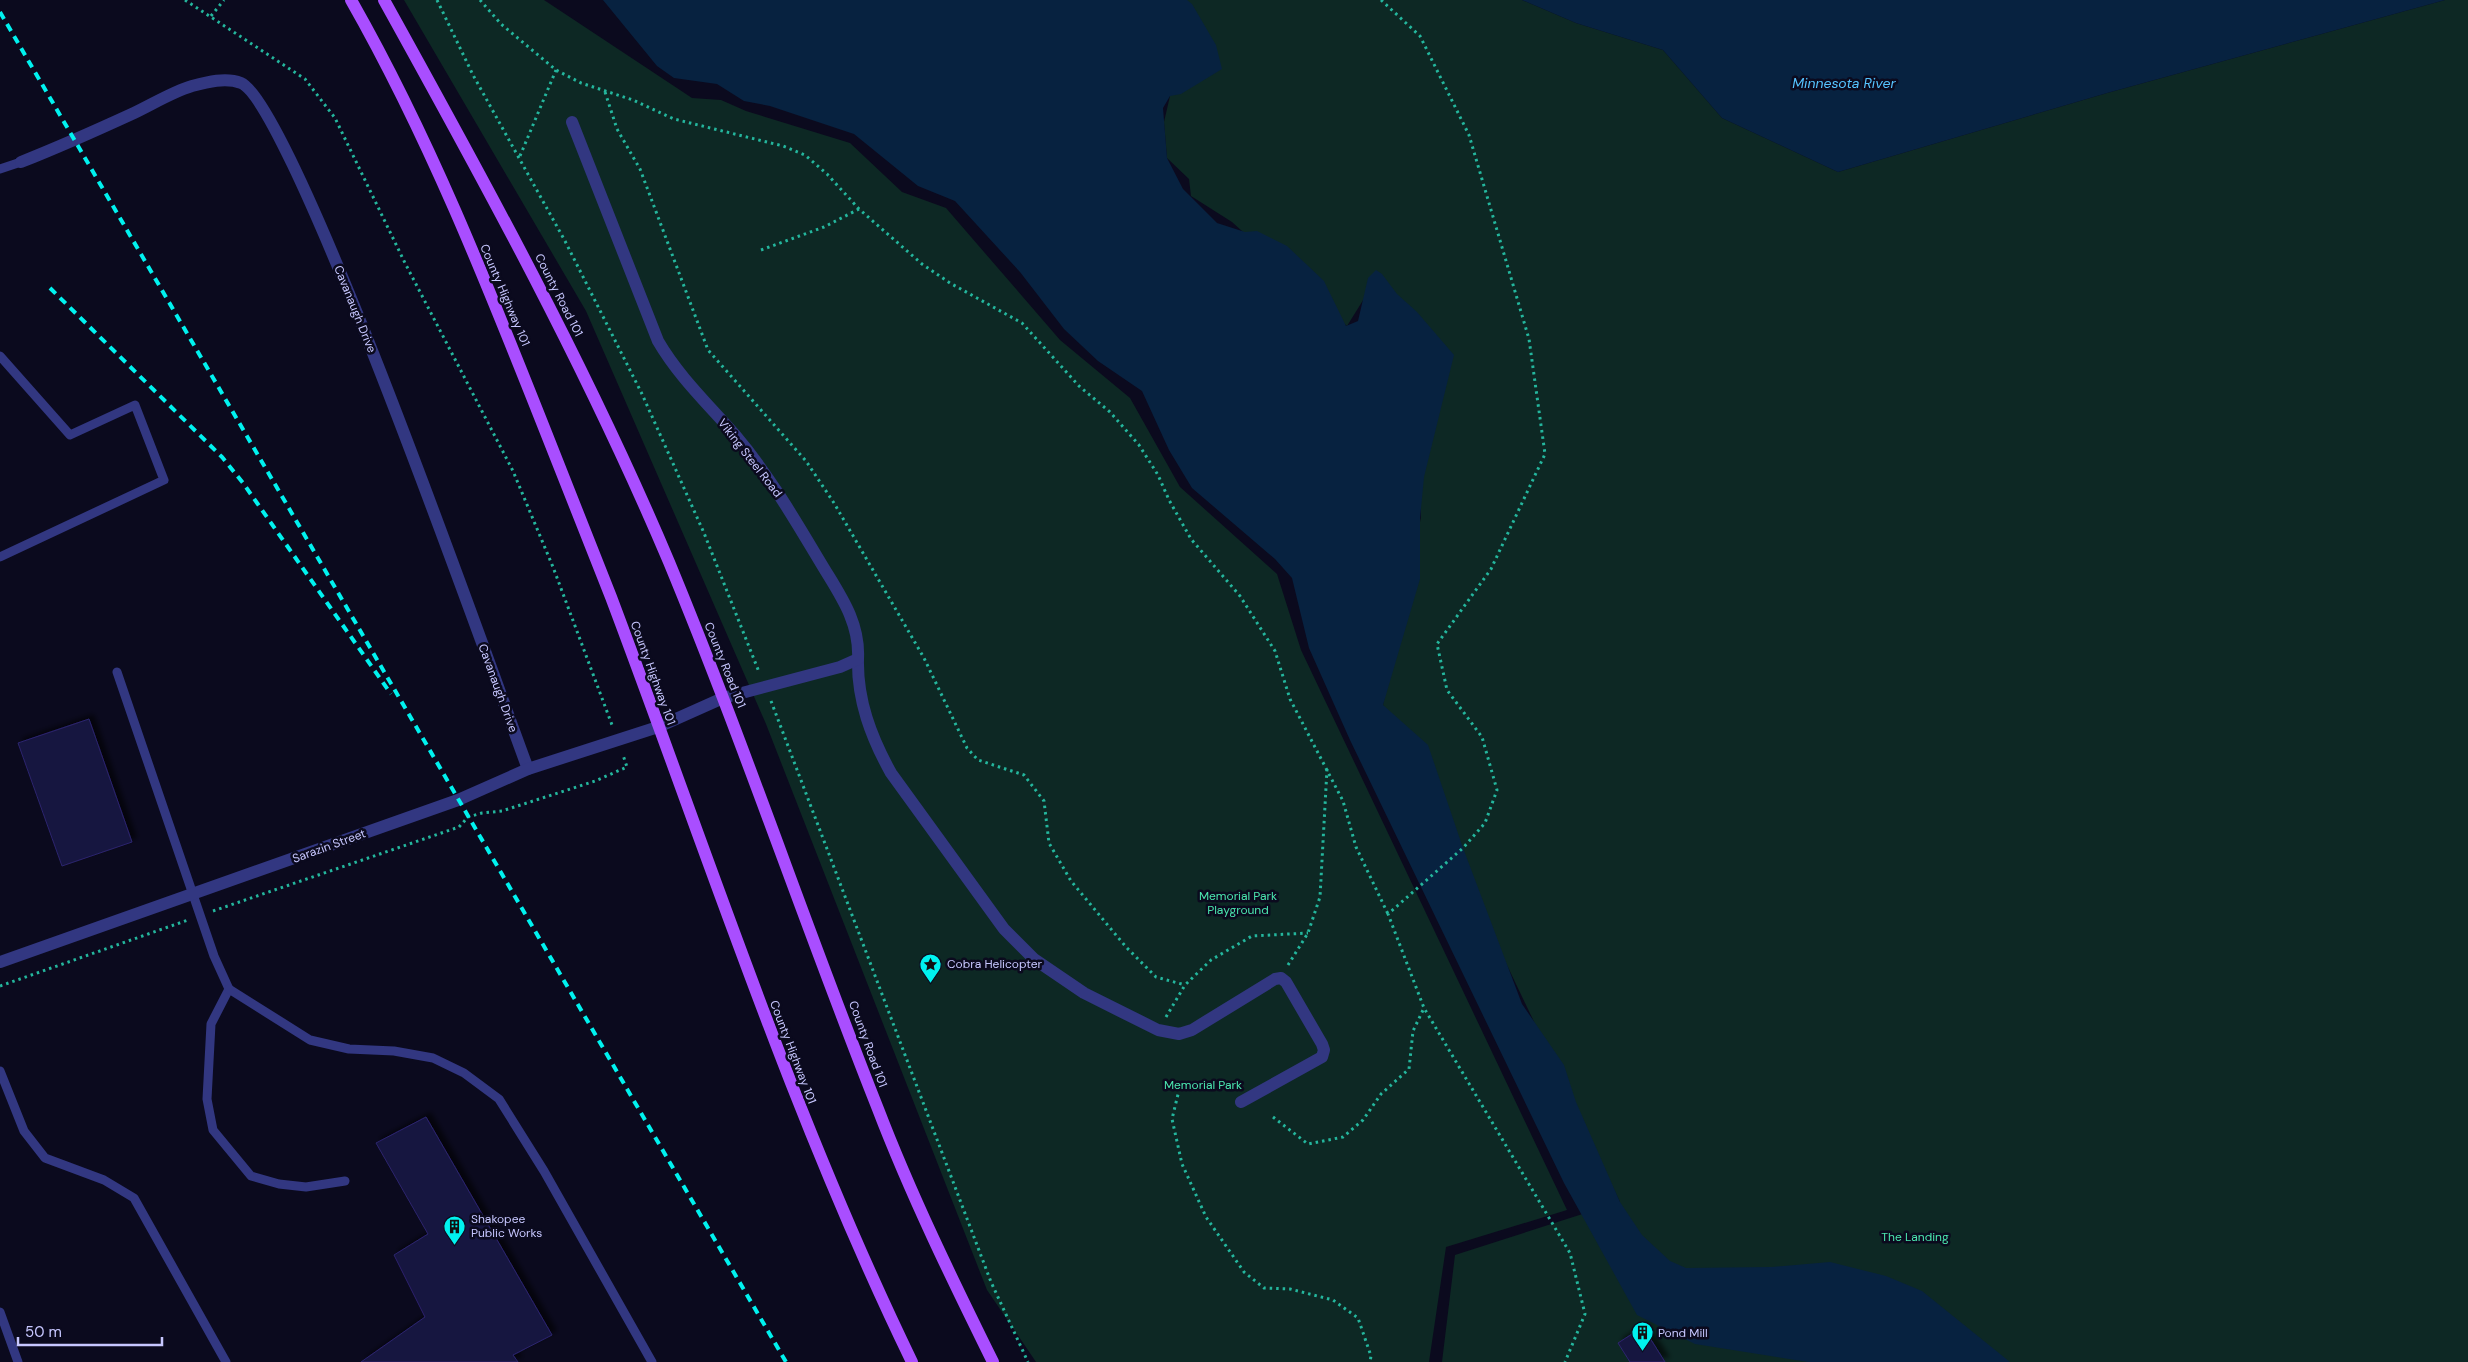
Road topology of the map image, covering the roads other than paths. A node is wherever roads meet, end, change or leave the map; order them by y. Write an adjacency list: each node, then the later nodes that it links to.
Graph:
1 (351, 0): 11 (main road, County Highway 101)
2 (384, 0): 10 (main road, County Road 101)
3 (572, 122): 8 (street, Viking Steel Road)
4 (21, 162): 5 (lane); 12 (street, Cavanaugh Drive)
5 (0, 169)
6 (0, 356): 7 (lane)
7 (0, 557)
8 (858, 659): 10 (street); 17 (street, Viking Steel Road)
9 (117, 672): 13 (lane)
10 (723, 698): 11 (street); 24 (main road, County Road 101)
11 (658, 727): 12 (street, Sarazin Street); 23 (main road, County Highway 101)
12 (528, 769): 13 (street, Sarazin Street)
13 (194, 894): 14 (street, Sarazin Street); 15 (lane)
14 (0, 962)
15 (229, 989): 18 (lane); 22 (lane)
16 (0, 1071): 21 (lane)
17 (1241, 1102)
18 (345, 1181)
19 (0, 1312): 20 (lane)
20 (18, 1362)
21 (226, 1362)
22 (652, 1362)
23 (912, 1362)
24 (993, 1362)

